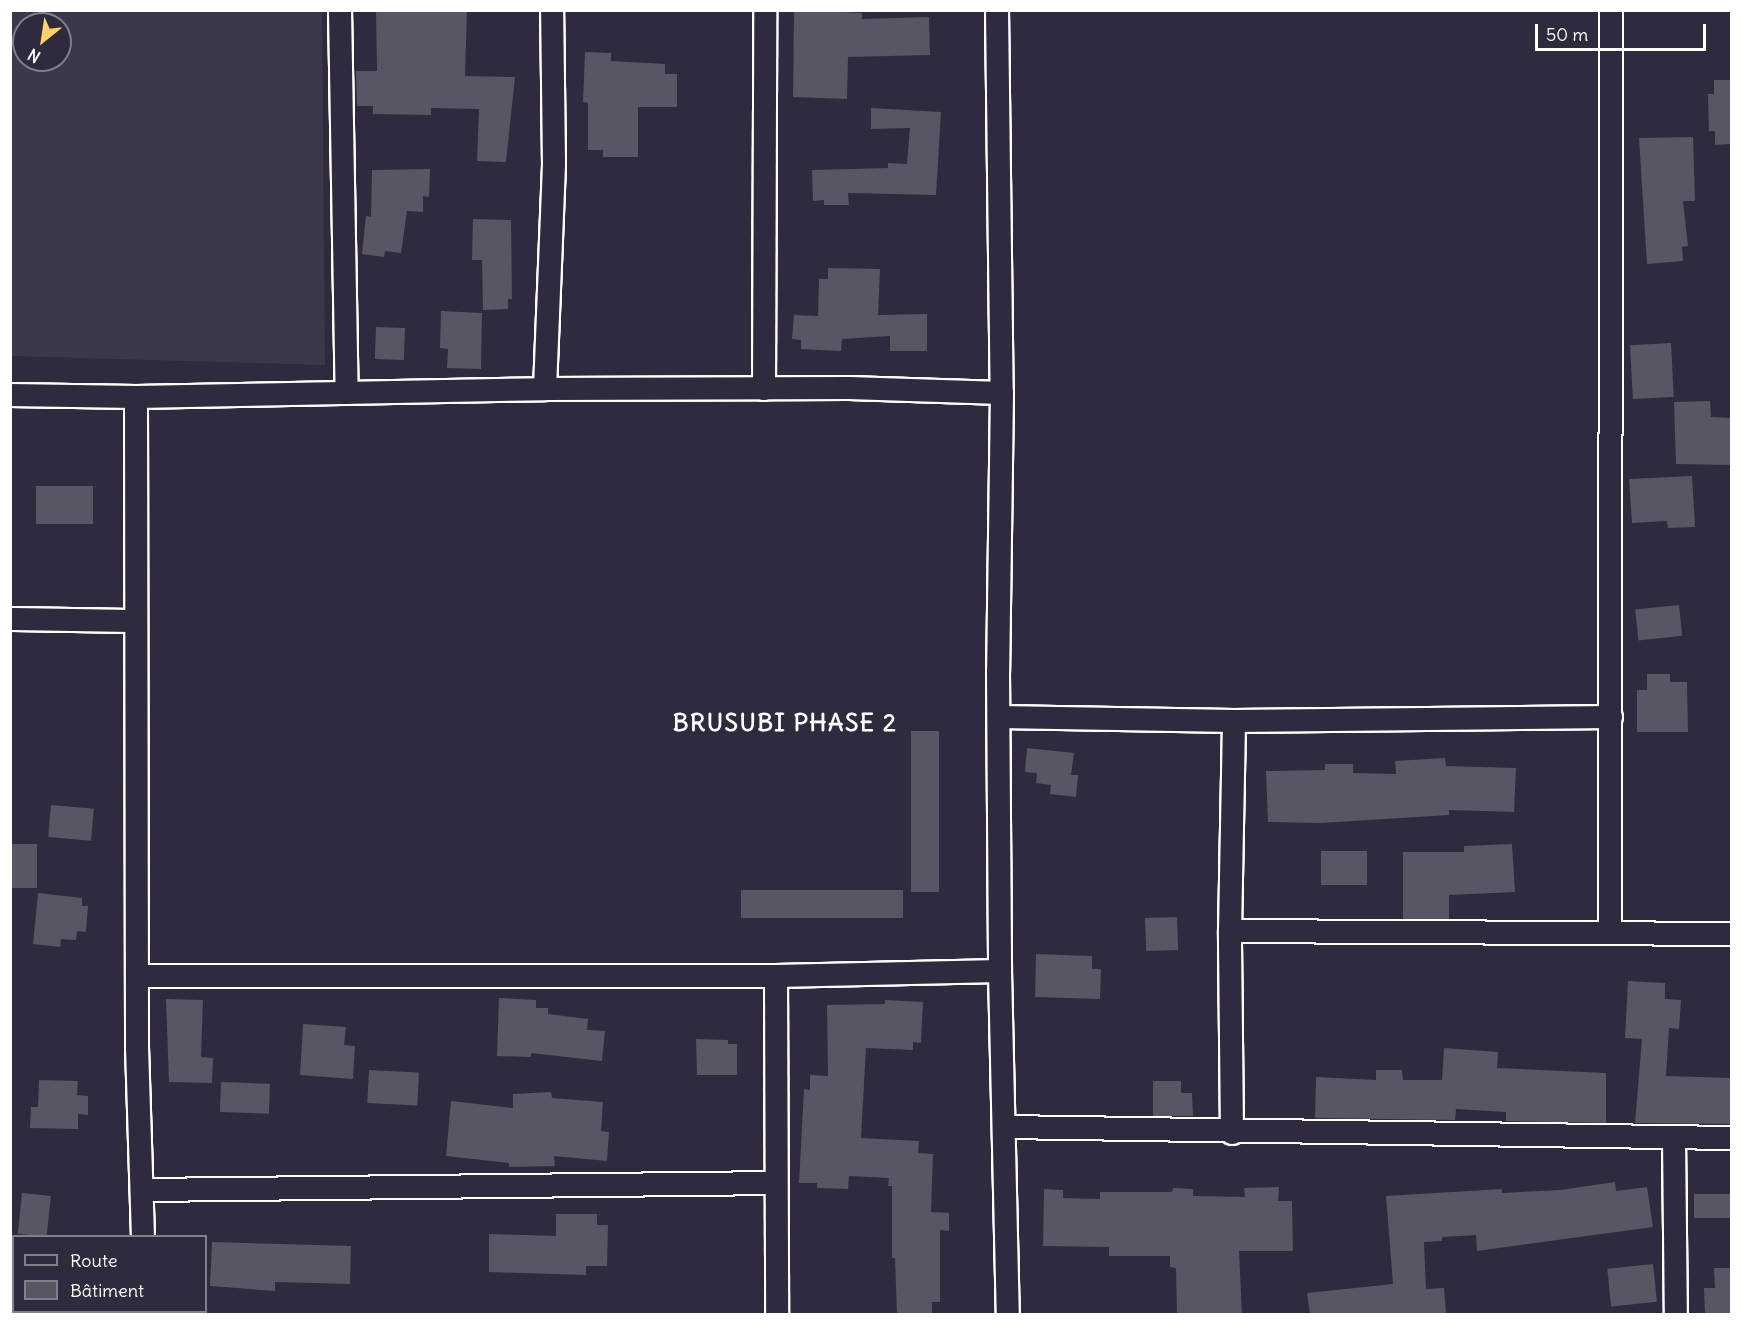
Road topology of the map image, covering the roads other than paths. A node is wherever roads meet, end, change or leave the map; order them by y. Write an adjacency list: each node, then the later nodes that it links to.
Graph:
1 (340, 10): 8 (street)
2 (552, 10): 6 (street)
3 (765, 10): 7 (street)
4 (997, 10): 9 (street)
5 (1611, 10): 15 (street)
6 (545, 389): 7 (street); 8 (street)
7 (764, 389): 9 (street)
8 (347, 393): 11 (street)
9 (1002, 393): 14 (street)
10 (10, 395): 11 (street)
11 (136, 397): 13 (street)
12 (10, 619): 13 (street)
13 (135, 621): 21 (street)
14 (999, 717): 16 (street); 20 (street)
15 (1611, 717): 16 (street); 18 (street)
16 (1234, 721): 17 (street)
17 (1230, 931): 18 (street); 24 (street)
18 (1610, 933): 19 (street)
19 (1731, 934)
20 (1000, 971): 22 (street); 23 (street)
21 (137, 976): 22 (street); 28 (street)
22 (776, 976): 27 (street)
23 (1005, 1128): 24 (street); 31 (street)
24 (1232, 1133): 25 (street)
25 (1674, 1137): 26 (street); 32 (street)
26 (1731, 1138)
27 (776, 1183): 28 (street); 30 (street)
28 (143, 1190): 29 (street)
29 (143, 1235)
30 (777, 1314)
31 (1008, 1314)
32 (1676, 1314)

